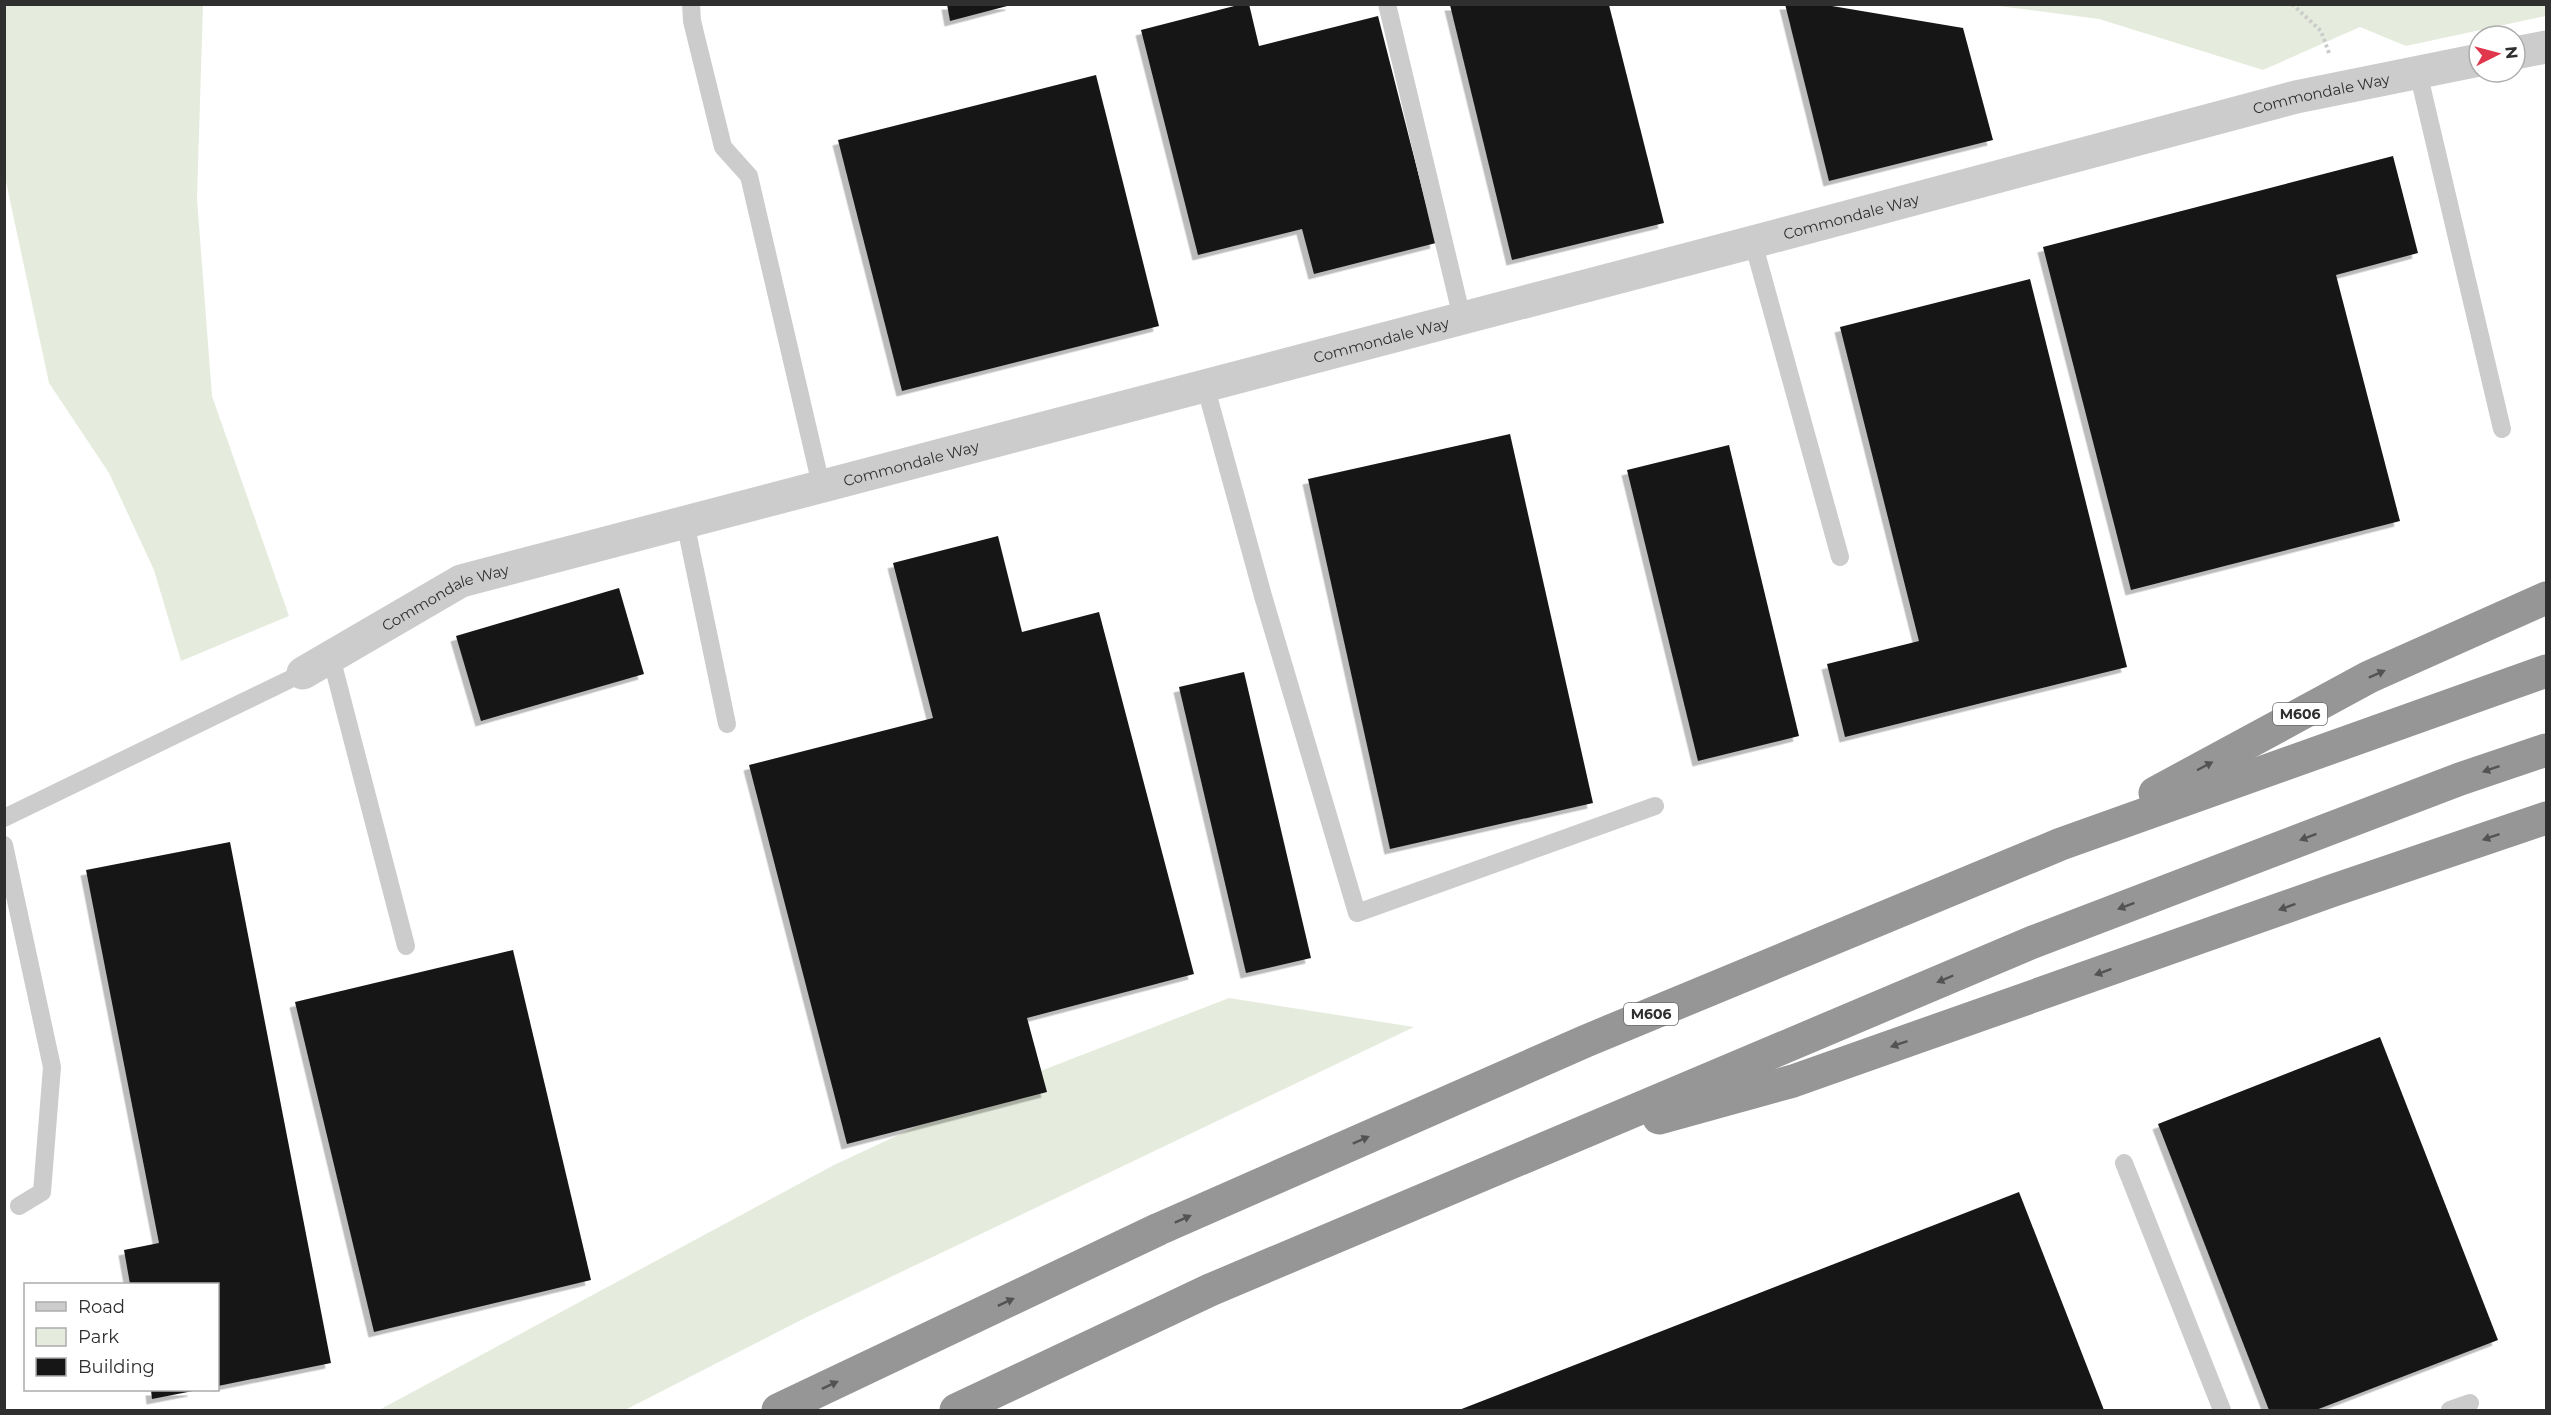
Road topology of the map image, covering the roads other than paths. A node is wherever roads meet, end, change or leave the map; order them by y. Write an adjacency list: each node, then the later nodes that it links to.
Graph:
1 (692, 4): 11 (lane)
2 (1387, 4): 8 (lane)
3 (2547, 47): 4 (street)
4 (2527, 51)
5 (2467, 62): 6 (street, Commondale Way)
6 (2418, 72): 7 (street, Commondale Way); 10 (lane)
7 (1753, 242): 8 (street, Commondale Way); 13 (lane)
8 (1462, 318): 9 (street, Commondale Way)
9 (1205, 385): 11 (street, Commondale Way); 20 (lane)
10 (2502, 429)
11 (820, 485): 12 (street, Commondale Way)
12 (686, 522): 15 (street, Commondale Way); 18 (lane)
13 (1840, 557)
14 (2547, 598): 23 (highway, M606, one-way to 14)
15 (332, 657): 17 (street, Commondale Way); 26 (lane)
16 (2547, 671): 23 (highway, M606)
17 (303, 673): 21 (lane)
18 (727, 724)
19 (2547, 750): 27 (highway, one-way to 27)
20 (1655, 806)
21 (4, 818)
22 (2547, 818): 27 (highway, one-way to 27)
23 (2061, 844): 31 (highway, M606, one-way to 23)
24 (4, 845): 25 (lane)
25 (8, 877): 29 (lane)
26 (406, 946)
27 (1532, 1152): 32 (highway)
28 (2124, 1163): 33 (lane)
29 (19, 1206)
30 (2470, 1403): 34 (lane)
31 (778, 1410)
32 (956, 1410)
33 (2222, 1410)
34 (2450, 1410)

